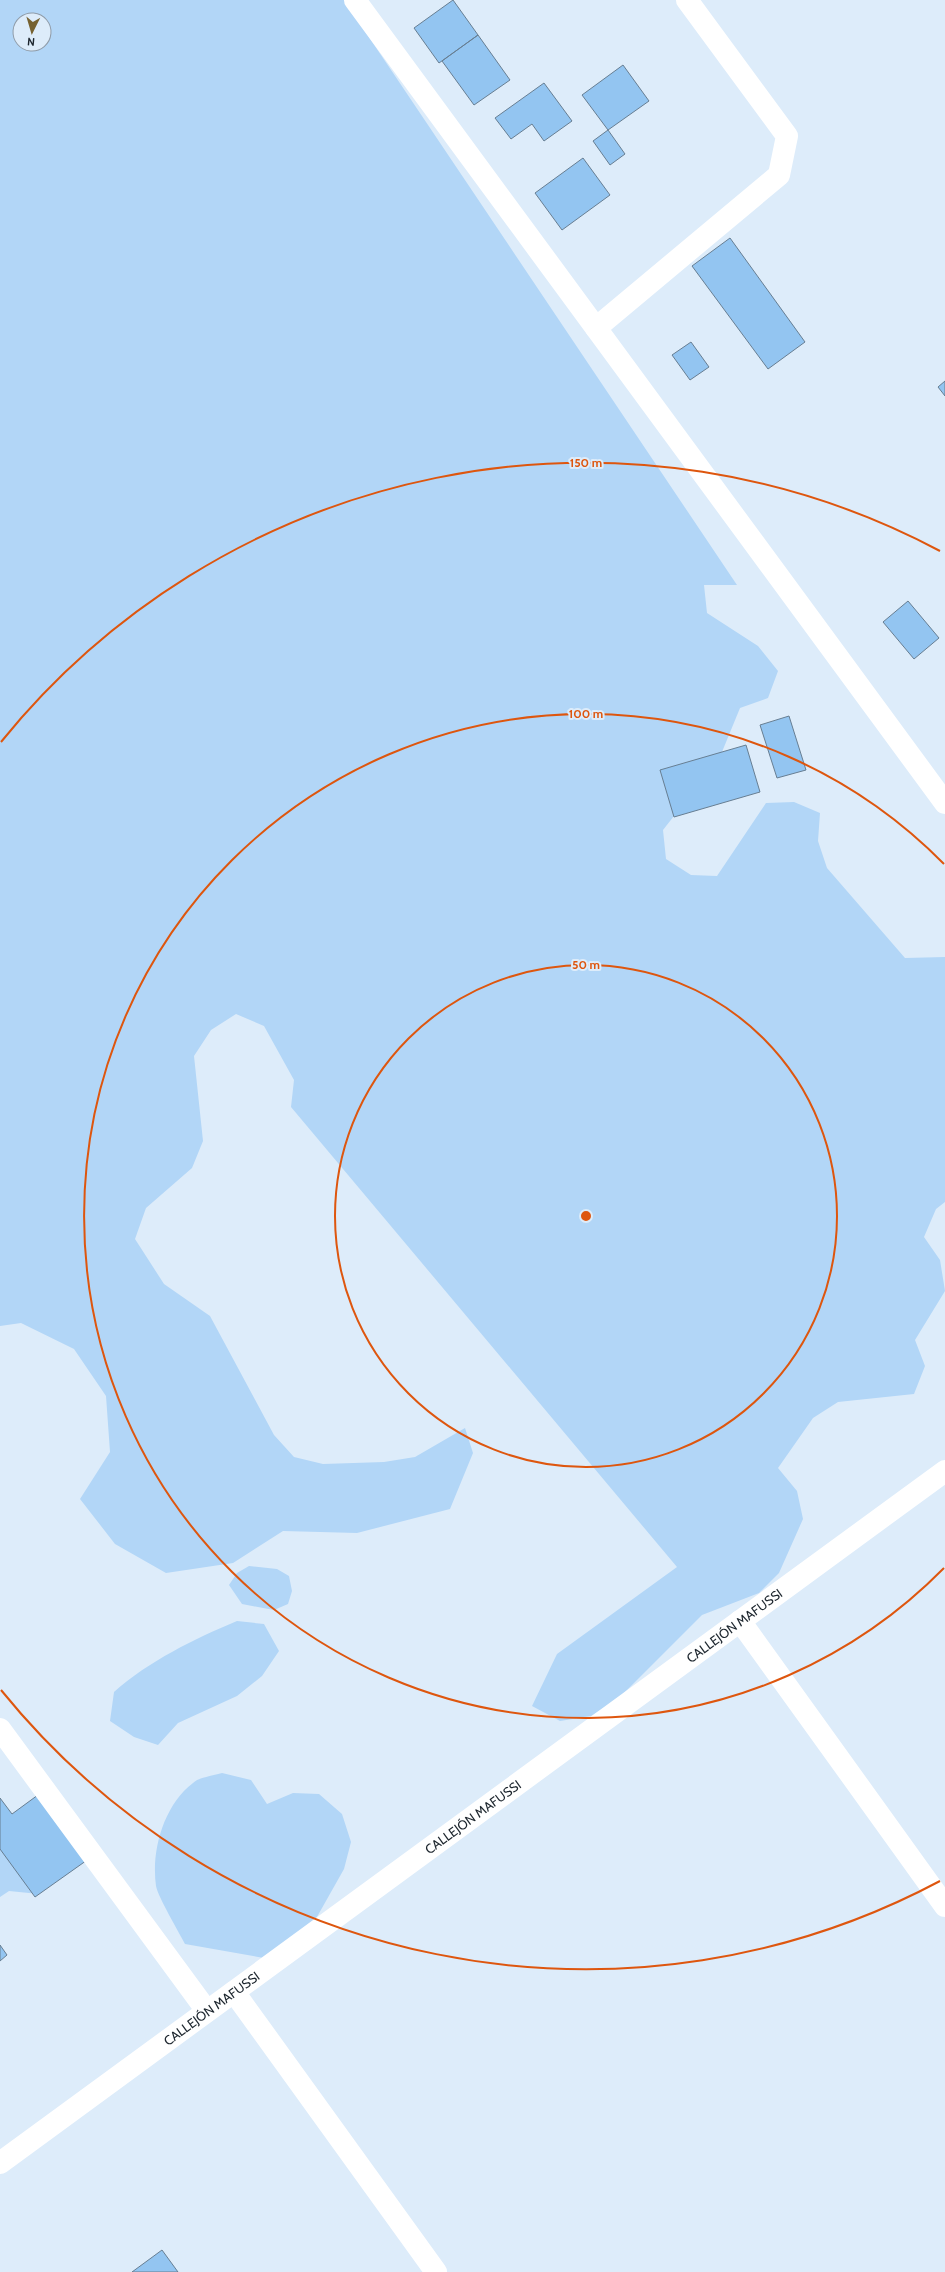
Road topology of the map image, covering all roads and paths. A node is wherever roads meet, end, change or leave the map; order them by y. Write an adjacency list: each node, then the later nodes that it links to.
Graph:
1 (355, 0): 3 (street)
2 (687, 0): 3 (street)
3 (596, 328): 4 (street)
4 (945, 803)
5 (945, 1471): 6 (street, CALLEJÓN MAFUSSI)
6 (740, 1621): 8 (street); 9 (street, CALLEJÓN MAFUSSI)
7 (0, 1730): 10 (street)
8 (945, 1906)
9 (234, 1992): 10 (street, CALLEJÓN MAFUSSI); 12 (street)
10 (207, 2011): 11 (street, CALLEJÓN MAFUSSI)
11 (0, 2163)
12 (436, 2272)

